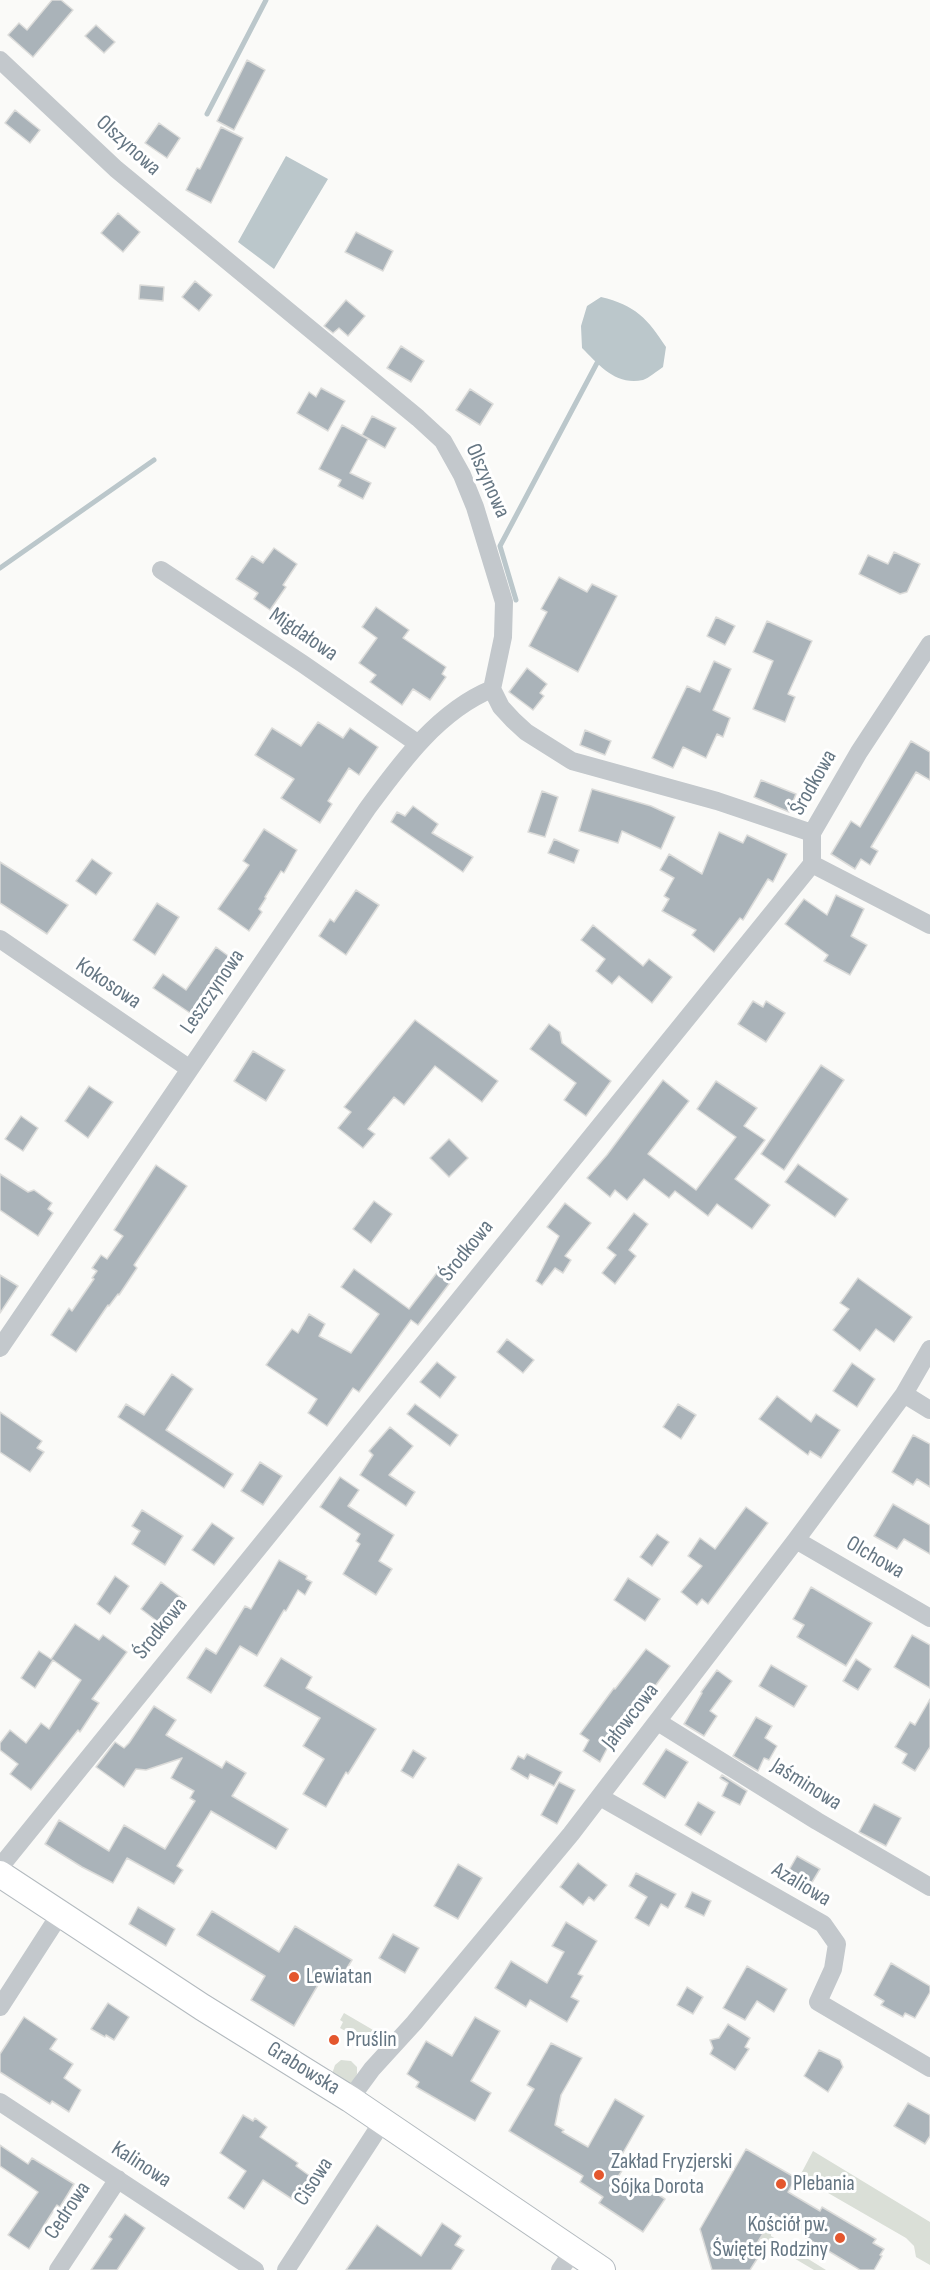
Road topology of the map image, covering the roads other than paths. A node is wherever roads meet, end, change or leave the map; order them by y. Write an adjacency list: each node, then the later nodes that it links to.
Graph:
1 (0, 60): 5 (street, Olszynowa)
2 (161, 570): 6 (street, Migdałowa)
3 (930, 644): 4 (street, Środkowa)
4 (923, 670): 7 (street, Środkowa)
5 (492, 689): 6 (street, Leszczynowa); 7 (street)
6 (417, 743): 11 (street, Leszczynowa)
7 (812, 832): 8 (street, Środkowa)
8 (812, 864): 9 (street); 20 (street, Środkowa)
9 (930, 925)
10 (0, 939): 11 (street, Kokosowa)
11 (190, 1069): 12 (street, Leszczynowa)
12 (0, 1348)
13 (930, 1349): 14 (street, Jałowcowa)
14 (904, 1394): 15 (street); 16 (street, Jałowcowa)
15 (930, 1410)
16 (796, 1540): 17 (street, Olchowa); 18 (street, Jałowcowa)
17 (930, 1618)
18 (658, 1722): 19 (street, Jałowcowa); 22 (street, Jaśminowa)
19 (600, 1797): 25 (street, Azaliowa); 26 (street, Jałowcowa)
20 (0, 1867)
21 (0, 1874): 23 (street, Grabowska)
22 (930, 1887)
23 (60, 1914): 24 (street); 26 (street, Grabowska)
24 (0, 2007)
25 (930, 2068)
26 (350, 2099): 28 (street, Grabowska)
27 (0, 2102): 29 (street, Kalinowa)
28 (382, 2121): 30 (street, Grabowska); 33 (street, Cisowa)
29 (118, 2179): 31 (street, Cedrowa); 32 (street, Kalinowa)
30 (566, 2260): 34 (street, Grabowska)
31 (58, 2270)
32 (255, 2270)
33 (286, 2270)
34 (602, 2270)

